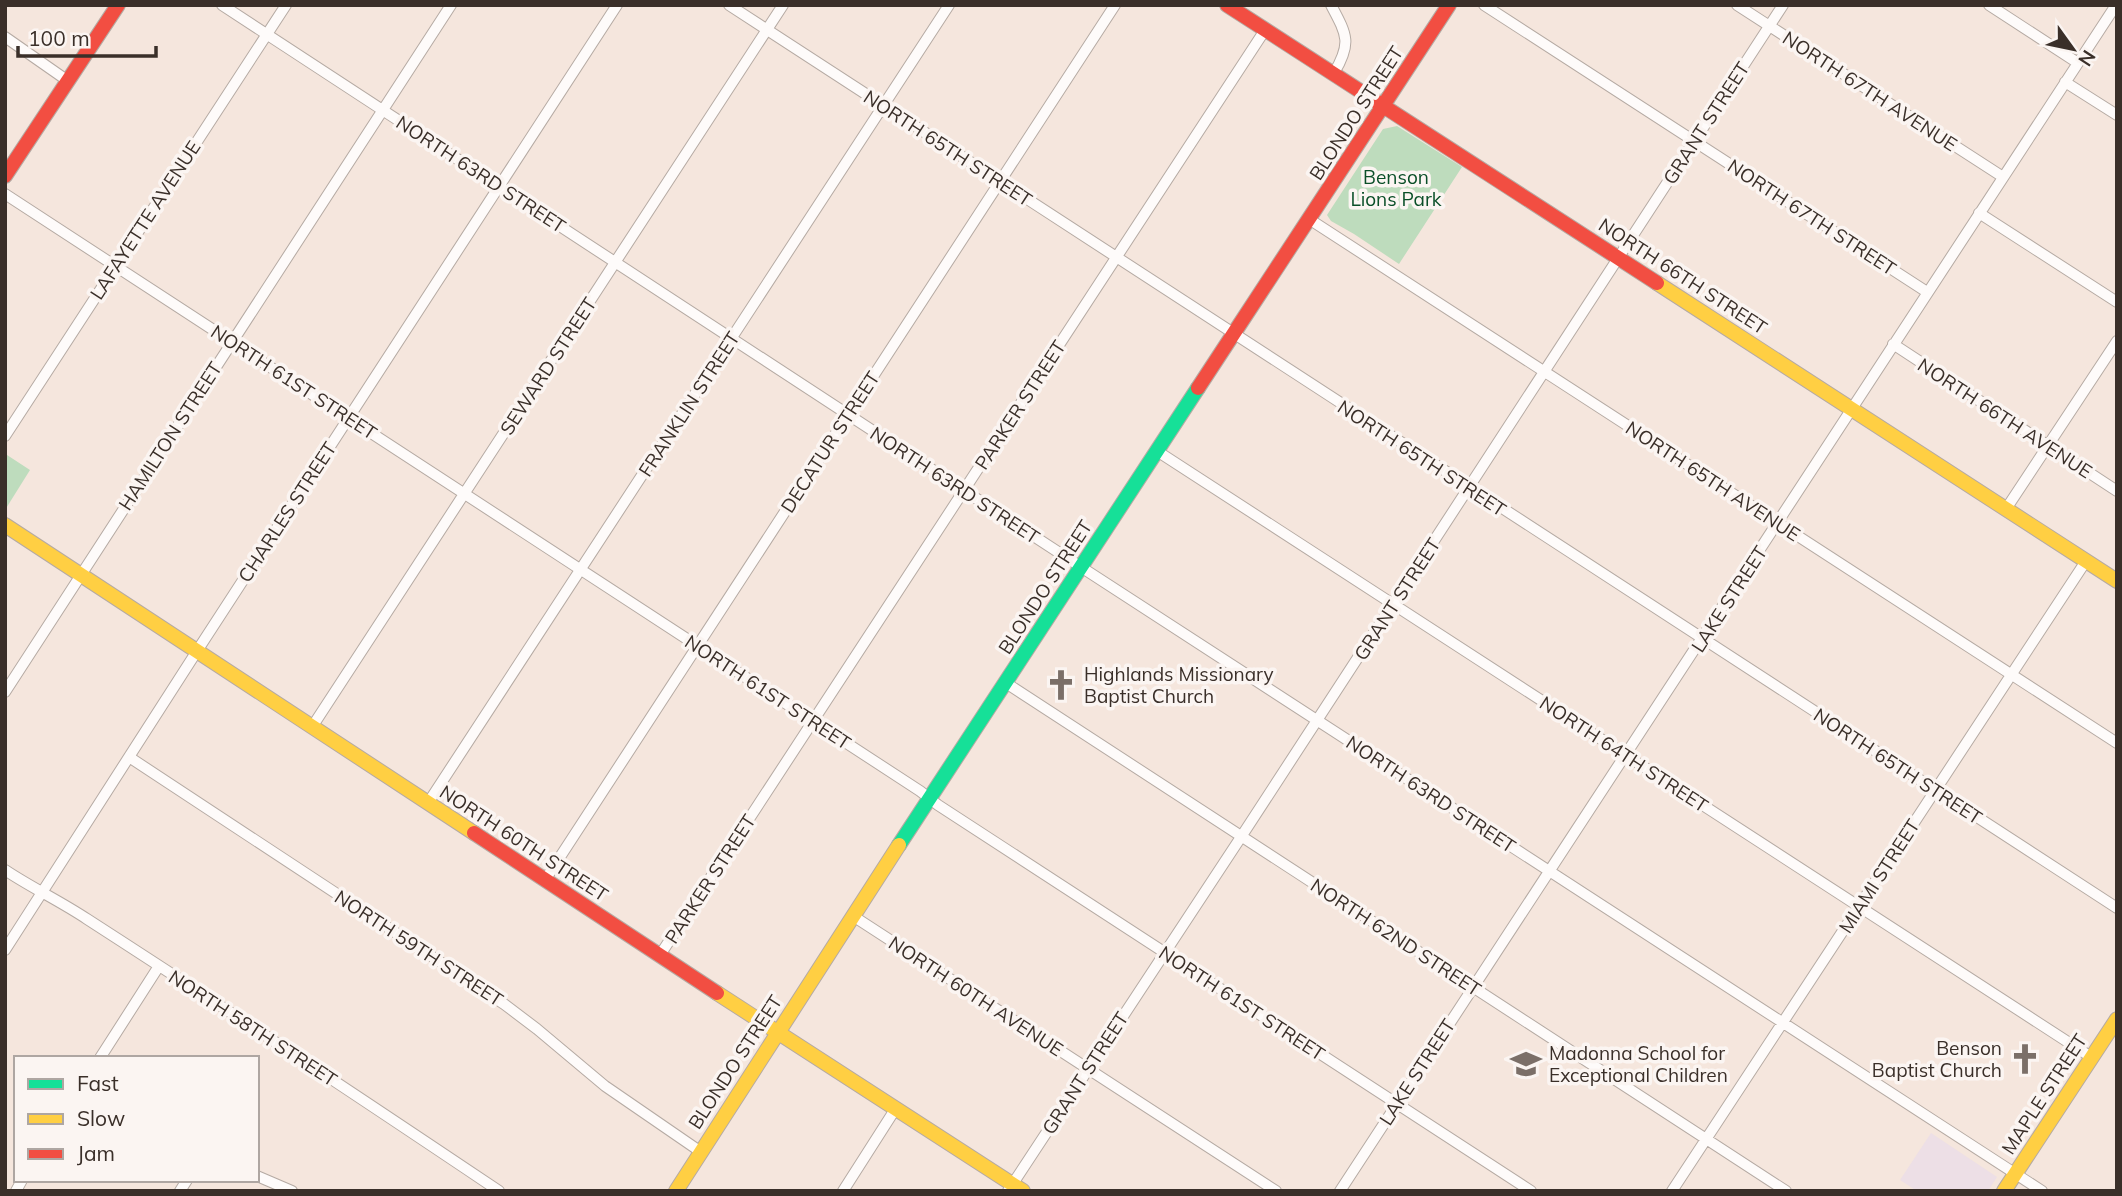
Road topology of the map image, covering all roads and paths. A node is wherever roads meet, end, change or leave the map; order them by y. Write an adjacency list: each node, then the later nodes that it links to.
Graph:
1 (118, 5): 25 (street)
2 (222, 5): 21 (street, NORTH 63RD STREET)
3 (286, 5): 21 (street, LAFAYETTE AVENUE)
4 (452, 5): 29 (street, HAMILTON STREET)
5 (617, 5): 35 (street, CHARLES STREET)
6 (729, 5): 19 (street, NORTH 65TH STREET)
7 (783, 5): 19 (street, SEWARD STREET)
8 (949, 5): 28 (street, FRANKLIN STREET)
9 (1115, 5): 34 (street, DECATUR STREET)
10 (1227, 5): 20 (street, NORTH 66TH STREET)
11 (1331, 5): 24 (street)
12 (1448, 5): 27 (street, BLONDO STREET)
13 (1485, 5): 31 (street, NORTH 67TH STREET)
14 (1737, 5): 18 (street, NORTH 67TH AVENUE)
15 (1783, 5): 18 (street, GRANT STREET)
16 (1989, 5): 23 (street)
17 (2116, 5): 23 (street, LAKE STREET)
18 (1769, 26): 31 (street, GRANT STREET); 33 (street, NORTH 67TH AVENUE)
19 (767, 30): 28 (street, NORTH 65TH STREET); 41 (street, SEWARD STREET)
20 (1265, 30): 24 (street, NORTH 66TH STREET); 40 (street, PARKER STREET)
21 (267, 34): 29 (street, NORTH 63RD STREET); 42 (street, LAFAYETTE AVENUE)
22 (5, 37): 25 (street)
23 (2078, 63): 26 (street, LAKE STREET)
24 (1334, 74): 27 (street, NORTH 66TH STREET)
25 (68, 81): 32 (street)
26 (2066, 82): 30 (street); 33 (street, LAKE STREET)
27 (1384, 105): 38 (street, BLONDO STREET); 39 (street, NORTH 66TH STREET)
28 (883, 106): 34 (street, NORTH 65TH STREET); 46 (street, FRANKLIN STREET)
29 (383, 110): 35 (street, NORTH 63RD STREET); 47 (street, HAMILTON STREET)
30 (2117, 115)
31 (1694, 141): 39 (street, GRANT STREET); 43 (street, NORTH 67TH STREET)
32 (5, 176)
33 (2003, 177): 37 (street, LAKE STREET)
34 (1000, 182): 40 (street, NORTH 65TH STREET); 52 (street, DECATUR STREET)
35 (499, 187): 41 (street, NORTH 63RD STREET); 53 (street, CHARLES STREET)
36 (5, 194): 42 (street, NORTH 61ST STREET)
37 (1979, 213): 43 (street, LAKE STREET); 44 (street)
38 (1310, 219): 45 (street, BLONDO STREET); 50 (street, NORTH 65TH AVENUE)
39 (1619, 257): 50 (street, GRANT STREET); 51 (street, NORTH 66TH STREET)
40 (1116, 258): 45 (street, NORTH 65TH STREET); 59 (street, PARKER STREET)
41 (615, 263): 46 (street, NORTH 63RD STREET); 61 (street, SEWARD STREET)
42 (116, 265): 47 (street, NORTH 61ST STREET); 54 (street, LAFAYETTE AVENUE)
43 (1927, 292): 49 (street, LAKE STREET)
44 (2117, 302)
45 (1233, 335): 57 (street, BLONDO STREET); 58 (street, NORTH 65TH STREET)
46 (732, 339): 52 (street, NORTH 63RD STREET); 67 (street, FRANKLIN STREET)
47 (232, 341): 53 (street, NORTH 61ST STREET); 68 (street, HAMILTON STREET)
48 (2117, 341): 56 (street)
49 (1893, 344): 51 (street, LAKE STREET); 56 (street, NORTH 66TH AVENUE)
50 (1545, 372): 58 (street, GRANT STREET); 63 (street, NORTH 65TH AVENUE)
51 (1852, 408): 62 (street, NORTH 66TH STREET); 63 (street, LAKE STREET)
52 (848, 415): 59 (street, NORTH 63RD STREET); 72 (street, DECATUR STREET)
53 (349, 417): 61 (street, NORTH 61ST STREET); 73 (street, CHARLES STREET)
54 (9, 421): 55 (street, LAFAYETTE AVENUE)
55 (5, 436)
56 (2048, 446): 60 (street, NORTH 66TH AVENUE); 62 (street)
57 (1157, 451): 66 (street, BLONDO STREET); 70 (street, NORTH 64TH STREET)
58 (1469, 488): 70 (street, GRANT STREET); 71 (street, NORTH 65TH STREET)
59 (964, 491): 66 (street, NORTH 63RD STREET); 78 (street, PARKER STREET)
60 (2117, 491)
61 (465, 494): 67 (street, NORTH 61ST STREET); 79 (street, SEWARD STREET)
62 (2006, 509): 65 (street, NORTH 66TH STREET)
63 (1779, 523): 71 (street, LAKE STREET); 74 (street, NORTH 65TH AVENUE)
64 (5, 525): 68 (street, NORTH 60TH STREET)
65 (2086, 561): 69 (street, NORTH 66TH STREET); 74 (street, MIAMI STREET)
66 (1081, 567): 75 (street, BLONDO STREET); 77 (street, NORTH 63RD STREET)
67 (581, 569): 72 (street, NORTH 61ST STREET); 85 (street, FRANKLIN STREET)
68 (80, 574): 73 (street, NORTH 60TH STREET); 76 (street, HAMILTON STREET)
69 (2117, 581)
70 (1393, 604): 77 (street, GRANT STREET); 81 (street, NORTH 64TH STREET)
71 (1702, 639): 81 (street, LAKE STREET); 83 (street, NORTH 65TH STREET)
72 (698, 645): 78 (street, NORTH 61ST STREET); 89 (street, DECATUR STREET)
73 (197, 651): 79 (street, NORTH 60TH STREET); 82 (street, CHARLES STREET)
74 (2012, 674): 80 (street, NORTH 65TH AVENUE); 83 (street, MIAMI STREET)
75 (1006, 683): 84 (street, BLONDO STREET); 86 (street, NORTH 62ND STREET)
76 (5, 692)
77 (1317, 720): 86 (street, GRANT STREET); 88 (street, NORTH 63RD STREET)
78 (814, 722): 84 (street, NORTH 61ST STREET); 96 (street, PARKER STREET)
79 (312, 727): 85 (street, NORTH 60TH STREET)
80 (2117, 743)
81 (1626, 755): 88 (street, LAKE STREET); 91 (street, NORTH 64TH STREET)
82 (129, 757): 90 (street, CHARLES STREET); 108 (street, NORTH 59TH STREET)
83 (1936, 791): 91 (street, MIAMI STREET); 92 (street, NORTH 65TH STREET)
84 (930, 799): 93 (street, BLONDO STREET); 95 (street, NORTH 61ST STREET)
85 (428, 803): 89 (street, NORTH 60TH STREET)
86 (1241, 837): 95 (street, GRANT STREET); 98 (street, NORTH 62ND STREET)
87 (5, 870): 90 (street, NORTH 58TH STREET)
88 (1550, 872): 98 (street, LAKE STREET); 100 (street, NORTH 63RD STREET)
89 (545, 880): 96 (street, NORTH 60TH STREET)
90 (42, 892): 94 (street, CHARLES STREET); 97 (street, NORTH 58TH STREET)
91 (1859, 907): 100 (street, MIAMI STREET); 103 (street, NORTH 64TH STREET)
92 (2117, 908)
93 (853, 916): 101 (street, BLONDO STREET); 104 (street, NORTH 60TH AVENUE)
94 (5, 950)
95 (1165, 953): 104 (street, GRANT STREET); 105 (street, NORTH 61ST STREET)
96 (660, 955): 101 (street, NORTH 60TH STREET)
97 (159, 966): 102 (street); 113 (street, NORTH 58TH STREET)
98 (1473, 988): 105 (street, LAKE STREET); 107 (street, NORTH 62ND STREET)
99 (2117, 1018): 103 (street, MAPLE STREET)
100 (1783, 1023): 107 (street, MIAMI STREET); 109 (street, NORTH 63RD STREET)
101 (777, 1032): 106 (street, NORTH 60TH STREET); 108 (street, BLONDO STREET)
102 (101, 1056)
103 (2091, 1057): 109 (street, MAPLE STREET)
104 (1088, 1068): 111 (street, GRANT STREET); 116 (street, NORTH 60TH AVENUE)
105 (1397, 1103): 117 (street, LAKE STREET); 118 (street, NORTH 61ST STREET)
106 (896, 1108): 111 (street, NORTH 60TH STREET); 115 (street)
107 (1706, 1140): 119 (street, MIAMI STREET); 120 (street, NORTH 62ND STREET)
108 (701, 1152): 114 (street, BLONDO STREET)
109 (2015, 1173): 121 (street, MAPLE STREET); 122 (street, NORTH 63RD STREET)
110 (259, 1177): 112 (street)
111 (1014, 1188)
112 (292, 1191)
113 (499, 1191)
114 (676, 1191)
115 (843, 1191)
116 (1276, 1191)
117 (1340, 1191)
118 (1531, 1191)
119 (1672, 1191)
120 (1786, 1191)
121 (2004, 1191)
122 (2042, 1191)

